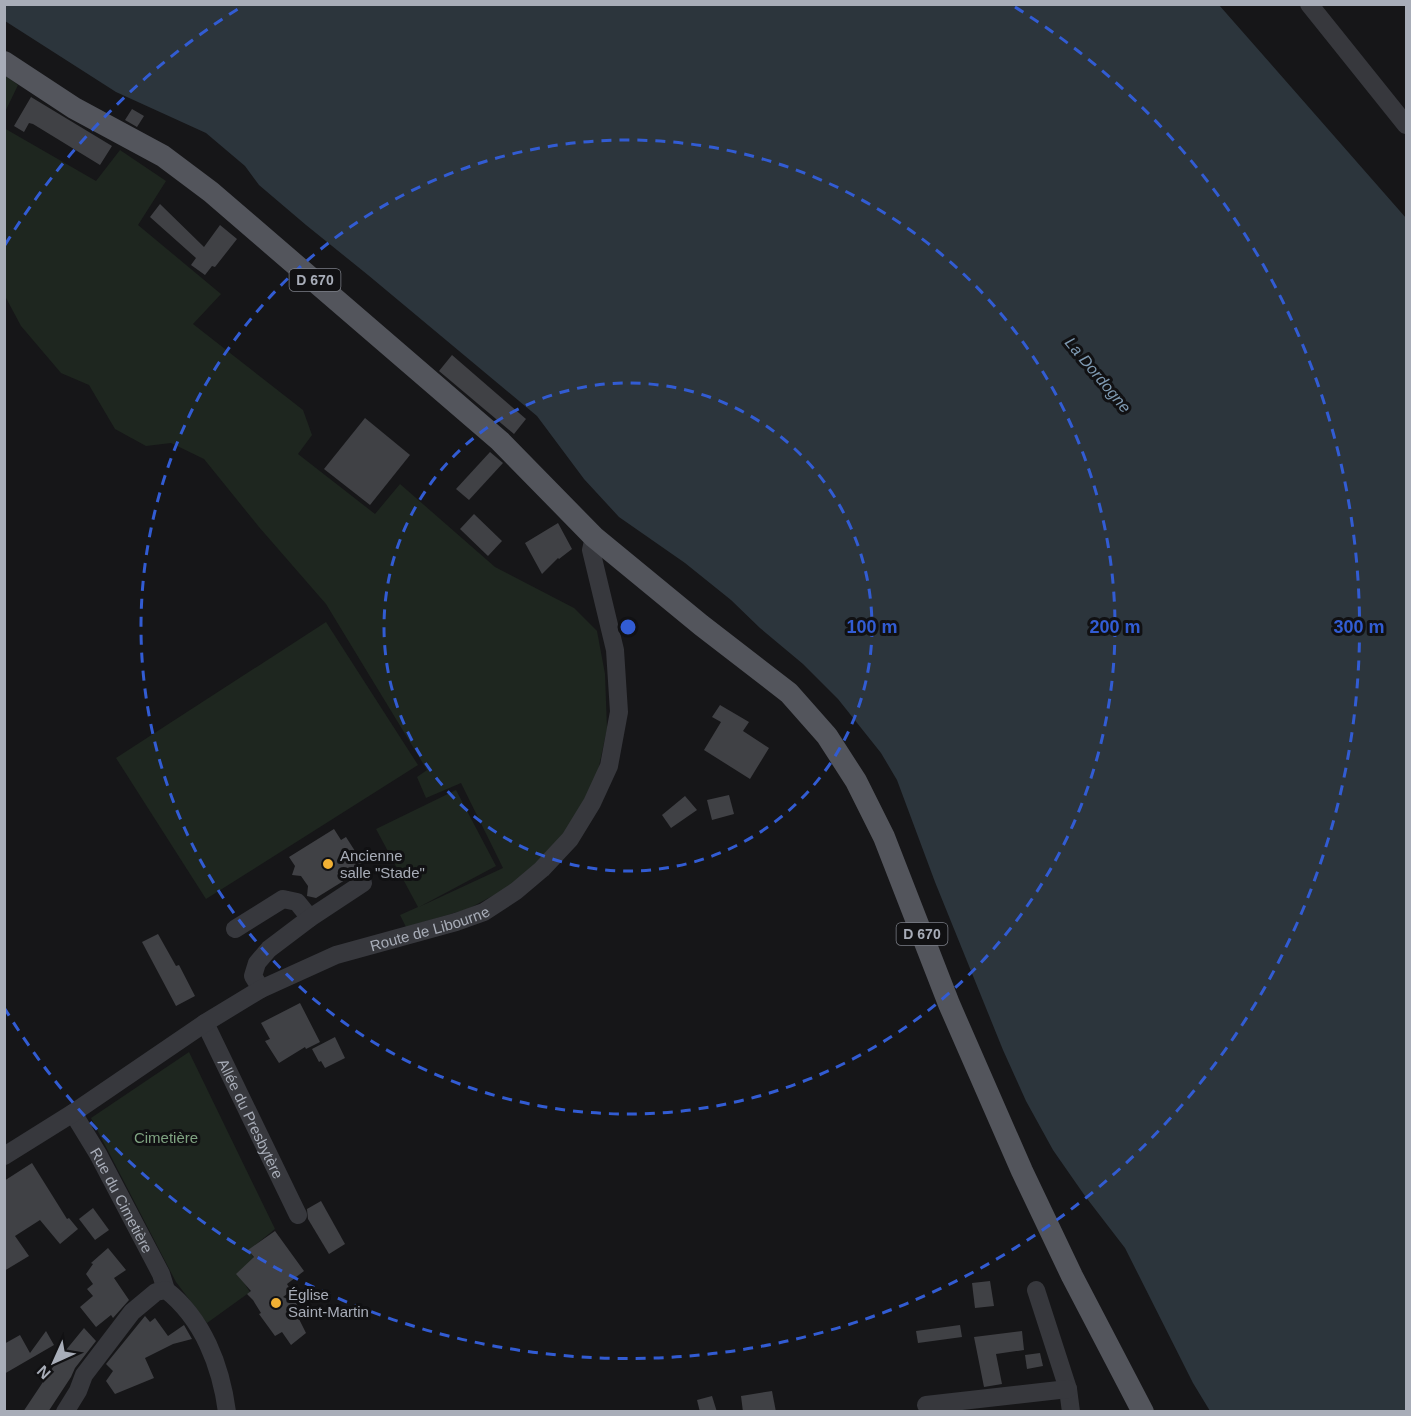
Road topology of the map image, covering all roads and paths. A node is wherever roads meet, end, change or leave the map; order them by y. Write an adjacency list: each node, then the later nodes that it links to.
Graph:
1 (1309, 4): 3 (street)
2 (4, 62): 4 (main road, D 670)
3 (1407, 125)
4 (594, 537): 8 (street, Route de Libourne); 20 (main road, D 670)
5 (363, 884): 6 (street)
6 (310, 918): 7 (street); 8 (street)
7 (235, 929)
8 (261, 989): 9 (street, Route de Libourne)
9 (205, 1023): 10 (street, Route de Libourne); 12 (street, Allée du Presbytère)
10 (73, 1113): 11 (street, Route de Libourne); 13 (street, Rue du Cimetière)
11 (4, 1156)
12 (298, 1215)
13 (166, 1290): 17 (street); 18 (street)
14 (1036, 1290): 15 (street)
15 (1068, 1389): 16 (street); 19 (street)
16 (926, 1405)
17 (65, 1412)
18 (226, 1412)
19 (1071, 1412)
20 (1143, 1412)

